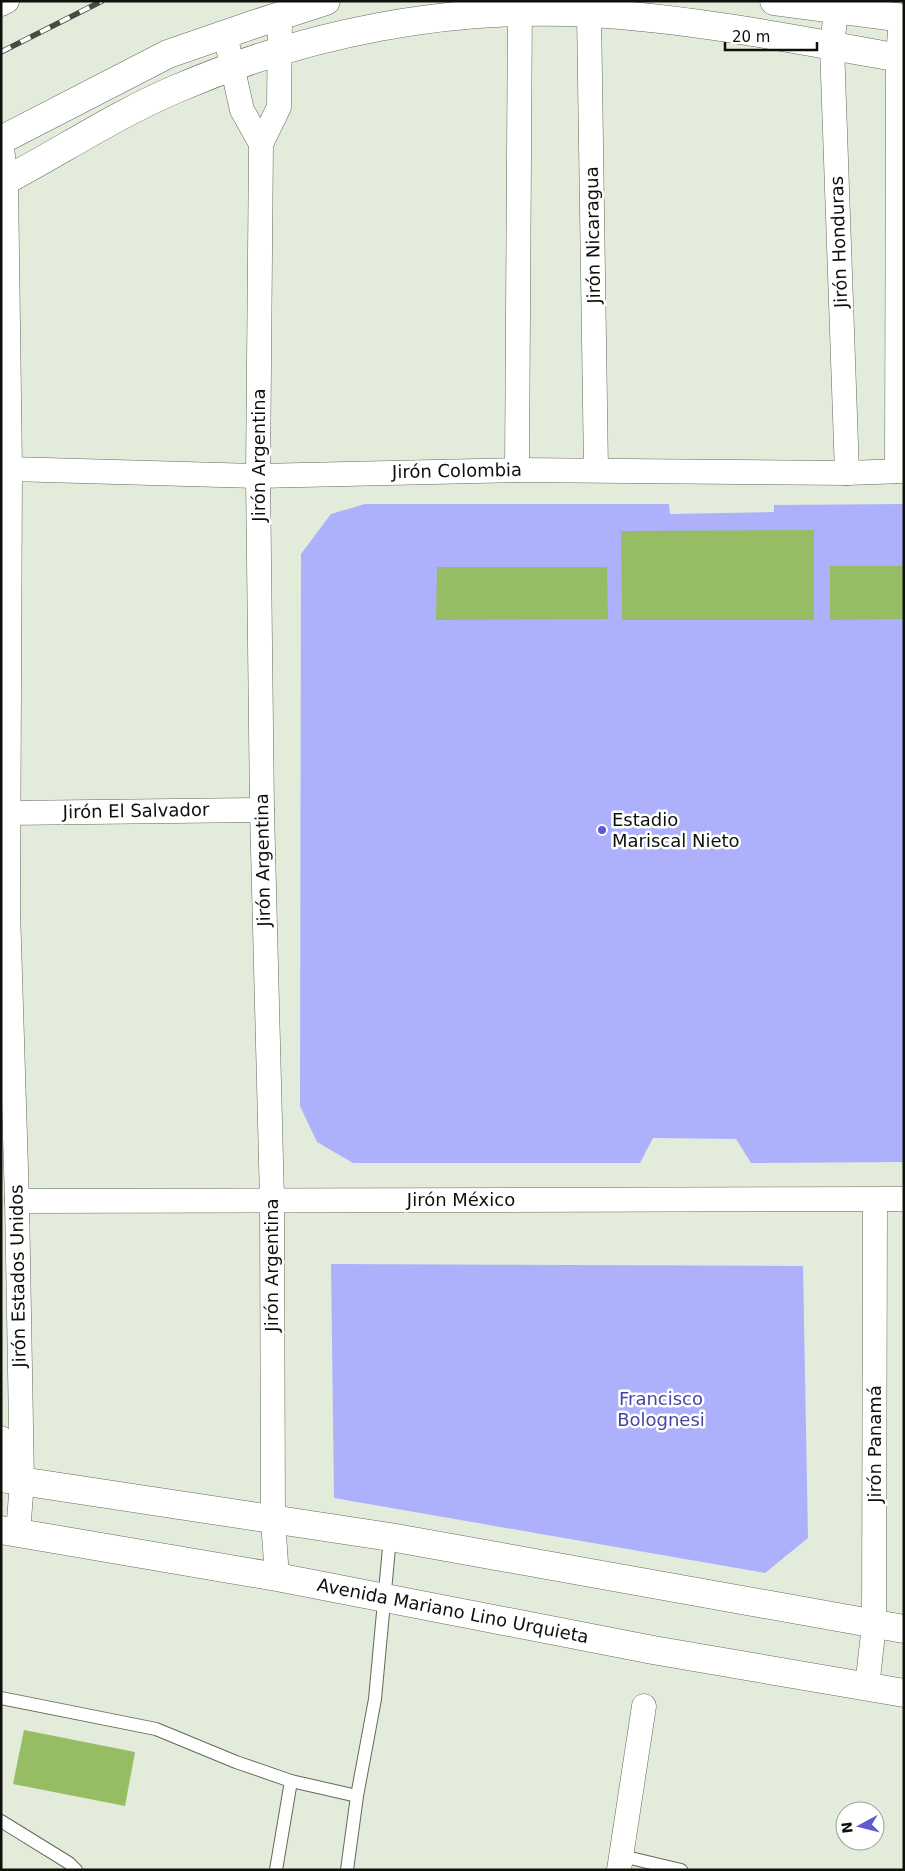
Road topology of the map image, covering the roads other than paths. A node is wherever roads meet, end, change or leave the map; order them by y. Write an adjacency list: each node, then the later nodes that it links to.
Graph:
1 (7, 1): 4 (street)
2 (326, 1): 8 (main road)
3 (774, 1): 7 (main road)
4 (1, 4)
5 (520, 7): 6 (main road); 12 (main road); 19 (street)
6 (590, 7): 11 (main road); 20 (street, Jirón Nicaragua)
7 (836, 10): 9 (main road); 11 (street, Jirón Honduras)
8 (280, 17): 10 (main road); 12 (street, Jirón Argentina)
9 (902, 18): 13 (street)
10 (226, 34): 14 (street, Jirón Argentina); 15 (main road)
11 (832, 46): 13 (main road); 22 (street, Jirón Honduras)
12 (278, 51): 14 (main road); 16 (street, Jirón Argentina)
13 (901, 58): 21 (street)
14 (234, 66): 16 (street, Jirón Argentina); 17 (main road)
15 (1, 140): 17 (street, Jirón Estados Unidos)
16 (260, 144): 23 (street, Jirón Argentina)
17 (4, 182): 18 (street, Jirón Estados Unidos)
18 (10, 469): 23 (street, Jirón Colombia); 25 (street, Jirón Estados Unidos)
19 (517, 470): 20 (street, Jirón Colombia); 23 (street, Jirón Colombia)
20 (596, 470): 22 (street, Jirón Colombia)
21 (900, 471): 22 (street, Jirón Colombia)
22 (847, 474)
23 (258, 476): 24 (street, Jirón Argentina)
24 (262, 810): 25 (street, Jirón El Salvador); 28 (street, Jirón Argentina)
25 (9, 813): 26 (street, Jirón Estados Unidos)
26 (4, 907): 30 (street, Jirón Estados Unidos)
27 (904, 1199): 29 (street, Jirón México)
28 (272, 1200): 29 (street, Jirón México); 30 (street, Jirón México); 33 (street, Jirón Argentina)
29 (875, 1200): 38 (street, Jirón Panamá)
30 (17, 1201): 32 (street, Jirón Estados Unidos)
31 (1, 1438): 32 (street)
32 (12, 1480): 33 (main road); 34 (street, Jirón Estados Unidos)
33 (273, 1520): 35 (main road); 36 (street, Jirón Argentina)
34 (10, 1531): 36 (main road, Avenida Mariano Lino Urquieta)
35 (390, 1537): 37 (lane); 38 (main road)
36 (278, 1576): 37 (main road, Avenida Mariano Lino Urquieta)
37 (383, 1597): 40 (main road, Avenida Mariano Lino Urquieta); 47 (lane)
38 (874, 1625): 39 (main road); 40 (street, Jirón Panamá)
39 (904, 1629)
40 (867, 1687): 41 (main road, Avenida Mariano Lino Urquieta)
41 (904, 1693)
42 (1, 1698): 43 (lane)
43 (16, 1699): 44 (lane); 46 (lane)
44 (1, 1706)
45 (644, 1706): 49 (street)
46 (291, 1781): 47 (lane); 51 (lane)
47 (357, 1796): 52 (lane)
48 (1, 1821): 50 (lane)
49 (621, 1863): 53 (lane)
50 (76, 1870)
51 (276, 1870)
52 (347, 1870)
53 (681, 1870)

